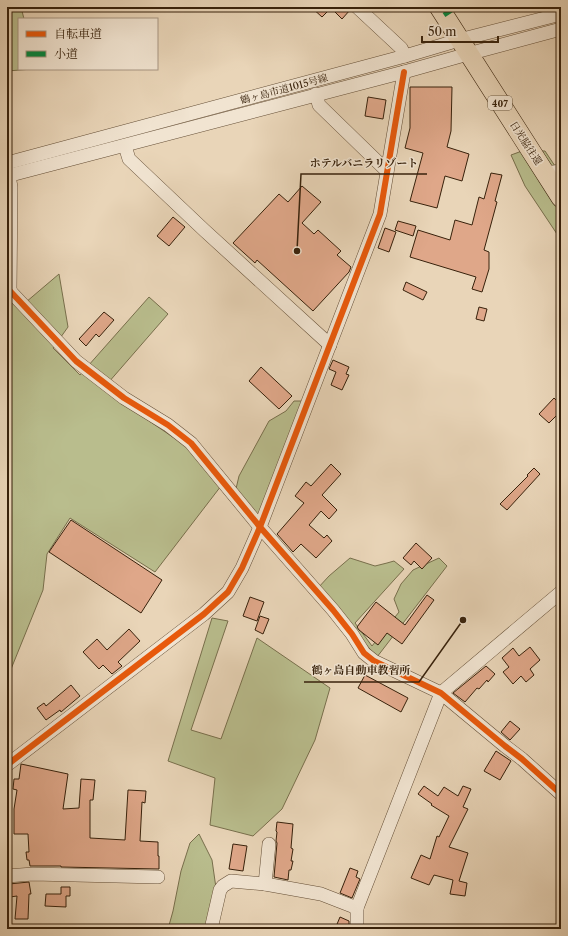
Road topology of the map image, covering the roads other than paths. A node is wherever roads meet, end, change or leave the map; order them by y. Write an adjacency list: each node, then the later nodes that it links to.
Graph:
1 (357, 7): 6 (street)
2 (439, 7): 5 (highway, 日光脇往還 / 407)
3 (561, 14): 5 (street, 鶴ヶ島市道1015号線)
4 (561, 29): 5 (street, 鶴ヶ島市道1015号線)
5 (464, 47): 6 (street, 鶴ヶ島市道1015号線); 7 (street, 鶴ヶ島市道1015号線); 12 (highway, 日光脇往還 / 407)
6 (405, 56): 11 (street, 鶴ヶ島市道1015号線)
7 (404, 72): 8 (street, 鶴ヶ島市道1015号線); 10 (street)
8 (316, 94): 9 (street, 鶴ヶ島市道1015号線); 10 (street)
9 (125, 146): 11 (street, 鶴ヶ島市道1015号線); 15 (street)
10 (387, 171): 15 (street)
11 (8, 172): 14 (street)
12 (553, 172): 13 (highway, 日光脇往還 / 407)
13 (561, 198)
14 (9, 290): 16 (street)
15 (330, 345): 16 (street)
16 (260, 527): 18 (street); 19 (street)
17 (561, 592): 18 (street)
18 (441, 693): 20 (street); 25 (street)
19 (7, 765)
20 (561, 794)
21 (269, 844): 24 (street)
22 (7, 876): 23 (street)
23 (158, 877)
24 (265, 884): 25 (street); 26 (street)
25 (357, 908): 27 (street)
26 (211, 929)
27 (357, 929)

